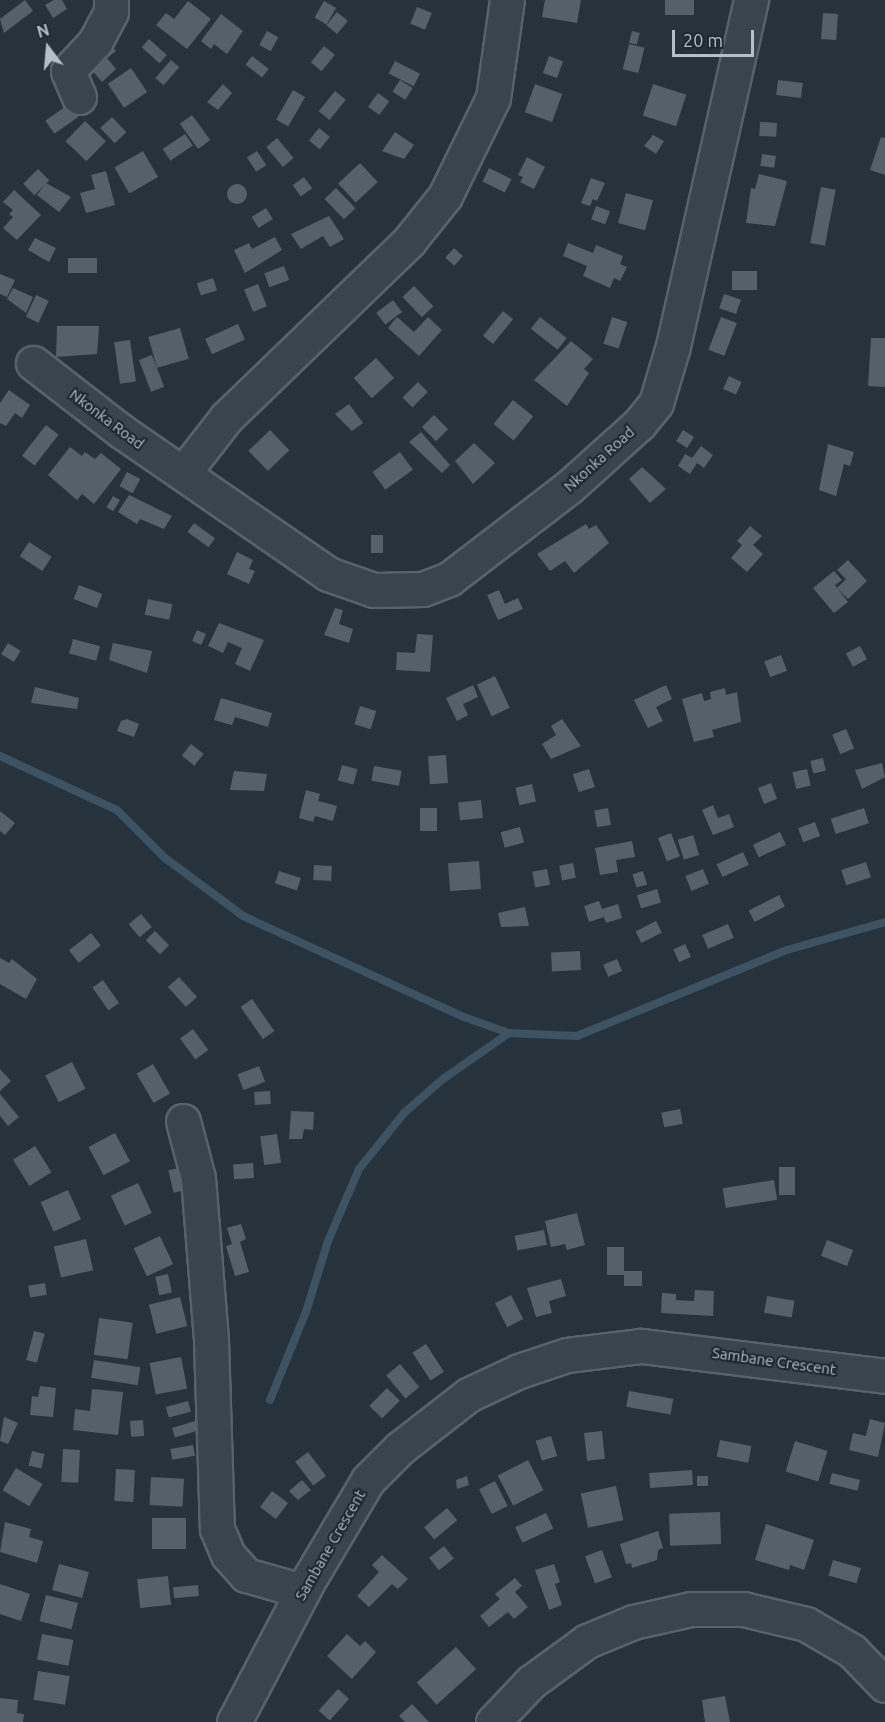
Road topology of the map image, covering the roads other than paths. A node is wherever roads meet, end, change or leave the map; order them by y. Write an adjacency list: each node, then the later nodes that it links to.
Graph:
1 (111, 0): 4 (street)
2 (507, 0): 6 (street)
3 (751, 0): 6 (street, Nkonka Road)
4 (79, 97)
5 (33, 363): 6 (street, Nkonka Road)
6 (184, 472)
7 (183, 1121): 9 (street)
8 (885, 1376): 9 (street, Sambane Crescent)
9 (302, 1591): 11 (street, Sambane Crescent)
10 (885, 1685): 12 (street)
11 (234, 1722)
12 (493, 1722)

